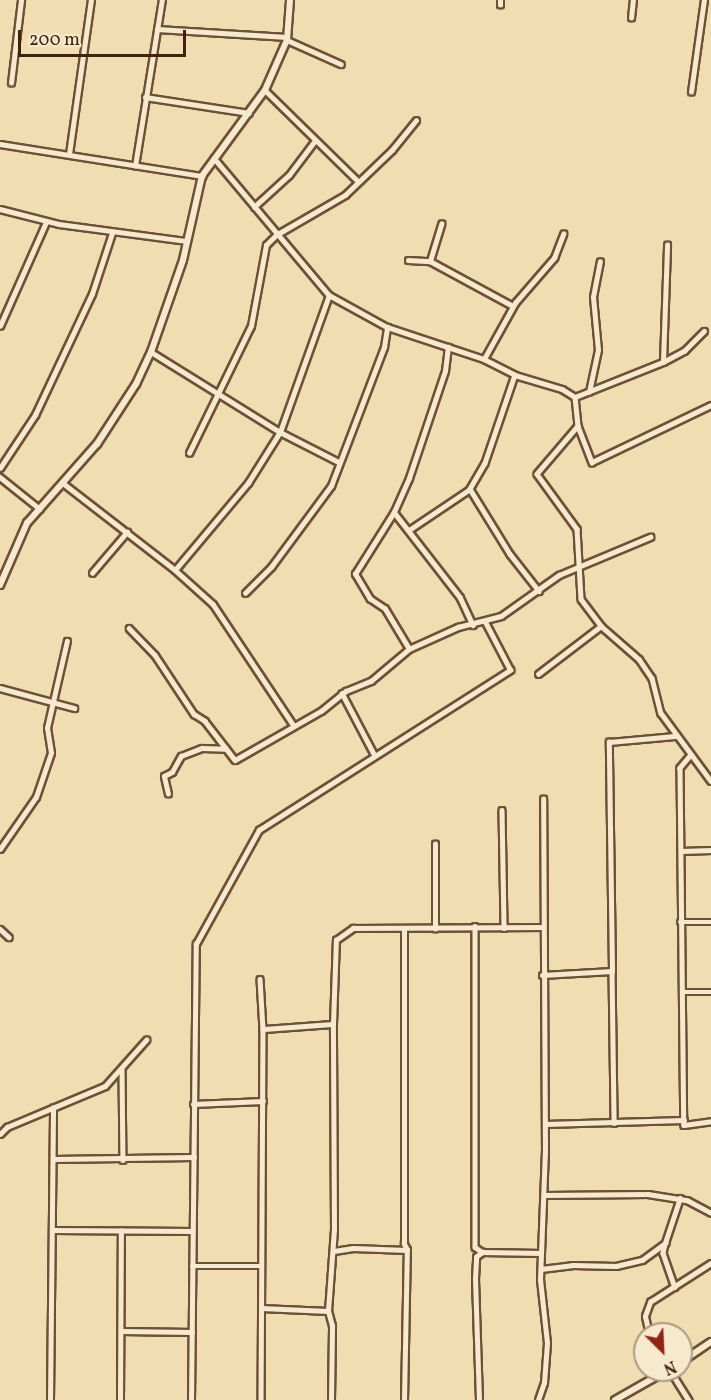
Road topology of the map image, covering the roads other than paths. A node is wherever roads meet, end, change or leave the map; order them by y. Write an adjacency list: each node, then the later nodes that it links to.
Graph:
1 (21, 0): 11 (street)
2 (91, 0): 19 (street)
3 (162, 0): 8 (street)
4 (290, 0): 9 (street)
5 (633, 0): 7 (street)
6 (704, 0): 13 (street)
7 (631, 18)
8 (157, 29): 9 (street); 14 (street)
9 (287, 39): 10 (street); 12 (street)
10 (341, 64)
11 (11, 83)
12 (265, 90): 15 (street); 17 (street)
13 (692, 92)
14 (145, 97): 15 (street); 21 (street)
15 (250, 113): 20 (street)
16 (416, 120): 23 (street)
17 (314, 142): 23 (street); 24 (street)
18 (0, 144): 19 (street)
19 (69, 154): 21 (street)
20 (214, 158): 22 (street); 24 (street)
21 (135, 166): 22 (street)
22 (202, 176): 31 (street)
23 (358, 181): 30 (street)
24 (254, 207): 30 (street)
25 (0, 209): 26 (street)
26 (46, 222): 28 (street); 38 (street)
27 (441, 224): 34 (street)
28 (112, 233): 31 (street); 54 (street)
29 (563, 234): 37 (street)
30 (276, 235): 36 (street); 47 (street)
31 (187, 241): 42 (street)
32 (667, 245): 44 (street)
33 (408, 260): 34 (street)
34 (430, 261): 37 (street)
35 (600, 262): 46 (street)
36 (329, 295): 39 (street); 51 (street)
37 (513, 306): 43 (street)
38 (0, 326)
39 (387, 327): 41 (street); 53 (street)
40 (704, 331): 44 (street)
41 (447, 347): 43 (street); 59 (street)
42 (151, 352): 47 (street); 56 (street)
43 (484, 359): 45 (street)
44 (663, 362): 46 (street)
45 (515, 375): 48 (street); 57 (street)
46 (589, 392): 48 (street)
47 (221, 393): 51 (street); 52 (street)
48 (575, 397): 50 (street)
49 (711, 405): 50 (street)
50 (578, 426): 63 (street)
51 (280, 432): 53 (street); 64 (street)
52 (189, 453)
53 (339, 462): 69 (street)
54 (0, 468)
55 (0, 477): 58 (street)
56 (63, 483): 58 (street); 61 (street)
57 (470, 489): 60 (street); 68 (street)
58 (40, 509): 65 (street)
59 (394, 512): 60 (street); 75 (street)
60 (409, 530): 71 (street)
61 (127, 532): 64 (street); 66 (street)
62 (650, 537): 63 (street)
63 (580, 565): 68 (street); 72 (street)
64 (175, 570): 81 (street)
65 (3, 571): 67 (street)
66 (92, 573)
67 (0, 585)
68 (539, 591): 70 (street)
69 (245, 593)
70 (485, 622): 71 (street); 84 (street)
71 (473, 625): 75 (street)
72 (601, 626): 76 (street); 82 (street)
73 (129, 628): 83 (street)
74 (67, 641): 79 (street)
75 (409, 649): 78 (street)
76 (538, 674)
77 (0, 688): 79 (street)
78 (342, 693): 81 (street); 84 (street)
79 (54, 700): 80 (street); 91 (street)
80 (74, 708)
81 (294, 726): 83 (street)
82 (675, 736): 85 (street); 103 (street)
83 (226, 750): 87 (street)
84 (374, 754): 113 (street)
85 (690, 756): 86 (street); 93 (street)
86 (711, 781)
87 (168, 794)
88 (543, 799): 97 (street)
89 (502, 810): 98 (street)
90 (435, 844): 100 (street)
91 (0, 849)
92 (711, 850): 93 (street)
93 (681, 851): 94 (street)
94 (680, 922): 95 (street); 106 (street)
95 (711, 922)
96 (475, 926): 98 (street); 100 (street); 130 (street)
97 (543, 927): 98 (street); 104 (street)
98 (504, 928)
99 (0, 929): 102 (street)
100 (435, 929): 101 (street)
101 (404, 930): 108 (street); 131 (street)
102 (9, 938)
103 (612, 971): 104 (street); 117 (street)
104 (542, 975): 118 (street)
105 (260, 979): 109 (street)
106 (682, 992): 107 (street); 115 (street)
107 (711, 992)
108 (333, 1024): 109 (street); 132 (street)
109 (263, 1029): 112 (street)
110 (146, 1040): 111 (street)
111 (122, 1070): 114 (street); 122 (street)
112 (263, 1101): 113 (street); 138 (street)
113 (193, 1104): 120 (street)
114 (52, 1108): 119 (street); 121 (street)
115 (684, 1120): 116 (street); 117 (street)
116 (711, 1121)
117 (614, 1123): 118 (street)
118 (545, 1124): 123 (street)
119 (0, 1134)
120 (194, 1157): 122 (street); 128 (street)
121 (53, 1159): 122 (street); 126 (street)
122 (123, 1160)
123 (545, 1195): 124 (street); 134 (street)
124 (680, 1198): 125 (street); 129 (street)
125 (711, 1213)
126 (53, 1230): 127 (street); 150 (street)
127 (121, 1231): 128 (street); 144 (street)
128 (192, 1231): 137 (street)
129 (665, 1243): 139 (street); 140 (street)
130 (475, 1247): 133 (street); 135 (street)
131 (407, 1250): 132 (street); 155 (street)
132 (333, 1251): 142 (street)
133 (482, 1252): 134 (street); 135 (street)
134 (541, 1253): 139 (street)
135 (476, 1257): 156 (street)
136 (711, 1263): 140 (street)
137 (192, 1266): 138 (street); 145 (street)
138 (260, 1266): 141 (street)
139 (540, 1269): 157 (street)
140 (675, 1287): 143 (street)
141 (261, 1308): 142 (street); 153 (street)
142 (328, 1311): 154 (street)
143 (646, 1322)
144 (121, 1331): 145 (street); 151 (street)
145 (192, 1332): 152 (street)
146 (711, 1342): 147 (street)
147 (693, 1354)
148 (647, 1382): 158 (street)
149 (677, 1382): 159 (street)
150 (50, 1400)
151 (120, 1400)
152 (191, 1400)
153 (261, 1400)
154 (331, 1400)
155 (404, 1400)
156 (479, 1400)
157 (538, 1400)
158 (615, 1400)
159 (689, 1400)

